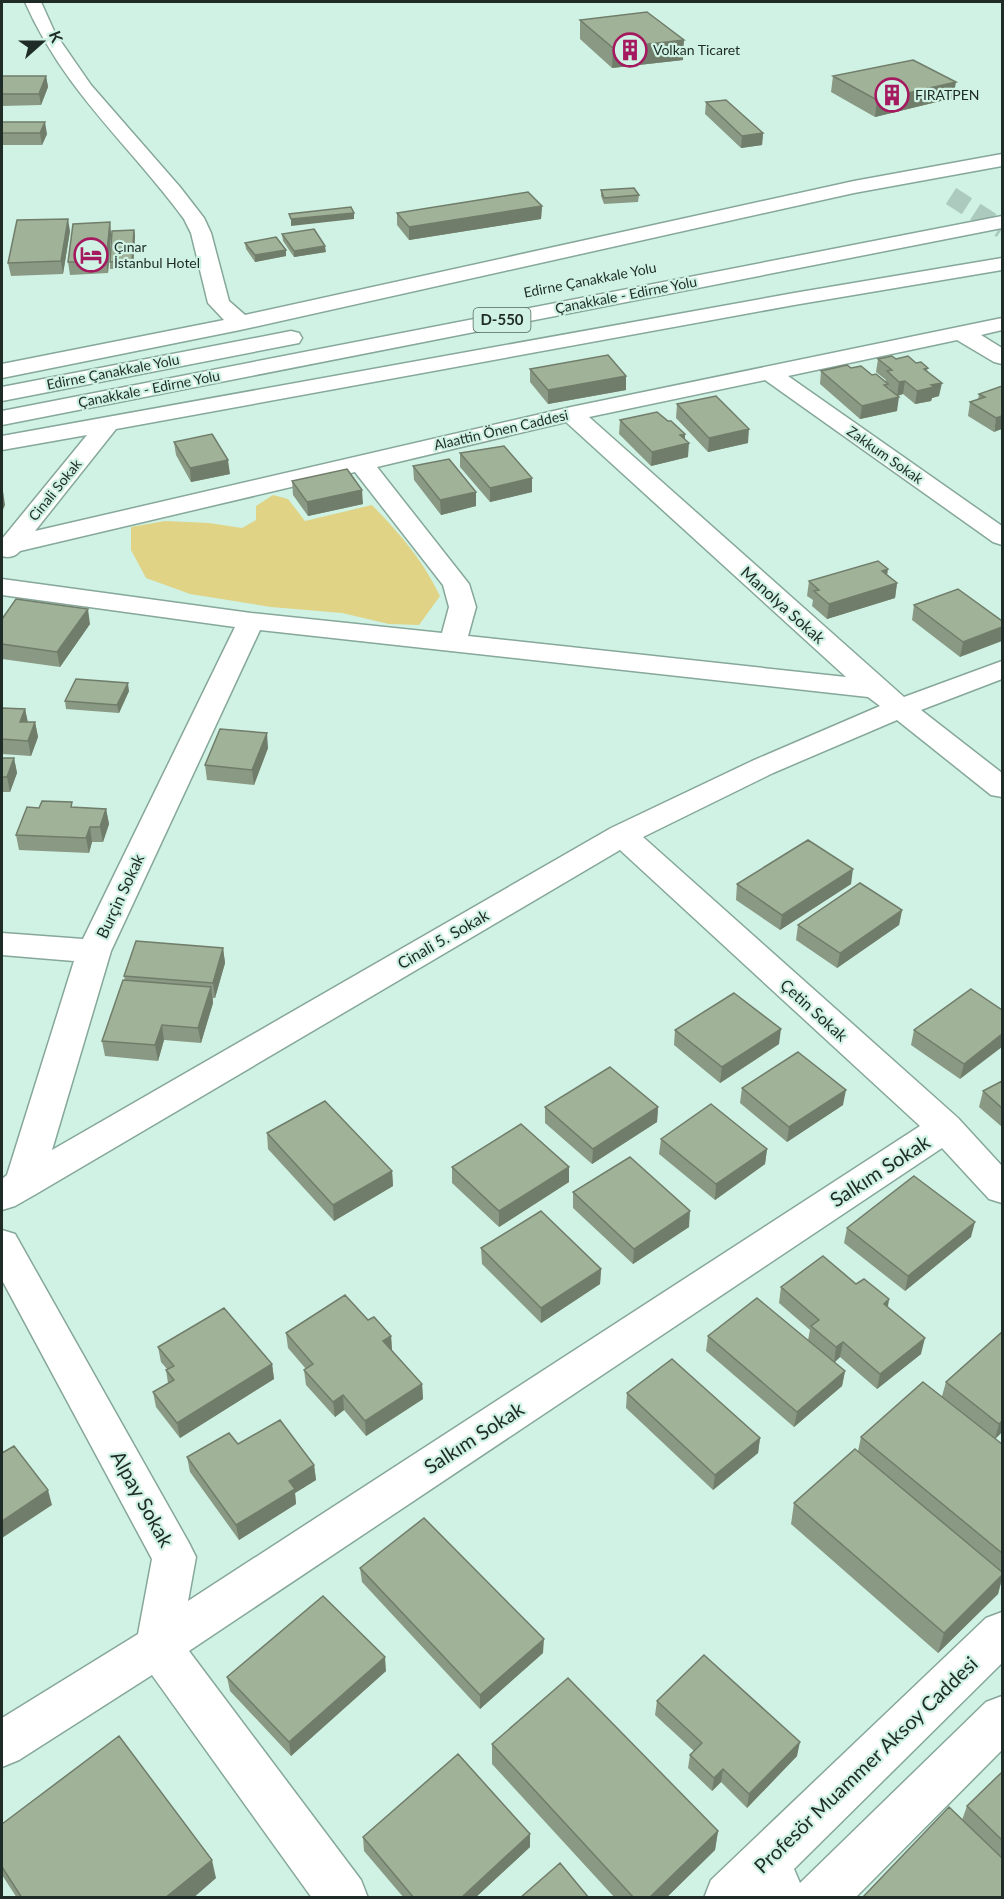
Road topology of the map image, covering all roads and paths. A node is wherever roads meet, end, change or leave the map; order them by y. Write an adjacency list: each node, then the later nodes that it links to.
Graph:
1 (33, 2): 7 (main road)
2 (1002, 160): 3 (main road)
3 (923, 174): 4 (main road); 7 (main road)
4 (942, 189)
5 (1002, 222): 16 (main road, Çanakkale - Edirne Yolu / D-550)
6 (1002, 264): 17 (main road)
7 (240, 323): 12 (main road)
8 (1002, 324): 10 (main road, Alaattin Önen Caddesi)
9 (315, 333): 14 (main road, Edirne Çanakkale Yolu)
10 (961, 333): 11 (main road); 13 (main road, Alaattin Önen Caddesi)
11 (1002, 357)
12 (2, 371): 14 (main road)
13 (768, 372): 15 (main road, Alaattin Önen Caddesi); 20 (main road, Zakkum Sokak)
14 (13, 391)
15 (571, 414): 19 (main road, Alaattin Önen Caddesi); 26 (main road, Manolya Sokak)
16 (2, 418)
17 (109, 423): 18 (main road); 21 (main road, Cinali Sokak)
18 (2, 443)
19 (360, 462): 21 (main road, Alaattin Önen Caddesi); 24 (main road)
20 (1002, 537)
21 (5, 550)
22 (2, 587): 23 (main road)
23 (251, 621): 24 (main road); 30 (main road, Burçin Sokak)
24 (452, 643): 26 (main road)
25 (1002, 669): 26 (main road, Cinali 5. Sokak)
26 (886, 698): 27 (main road, Manolya Sokak); 28 (main road, Cinali 5. Sokak)
27 (1002, 788)
28 (622, 835): 31 (main road, Çetin Sokak); 33 (main road, Cinali 5. Sokak)
29 (2, 944): 30 (main road)
30 (94, 951): 33 (main road, Burçin Sokak)
31 (945, 1128): 32 (main road, Çetin Sokak); 36 (main road, Salkım Sokak)
32 (1002, 1189)
33 (12, 1190)
34 (2, 1245): 36 (main road, Alpay Sokak)
35 (1002, 1633): 39 (main road, Profesör Muammer Aksoy Caddesi)
36 (158, 1646): 38 (main road, Salkım Sokak); 40 (main road)
37 (1002, 1718): 42 (main road)
38 (2, 1744)
39 (773, 1881): 41 (main road, Profesör Muammer Aksoy Caddesi)
40 (343, 1898)
41 (729, 1898)
42 (819, 1898)

